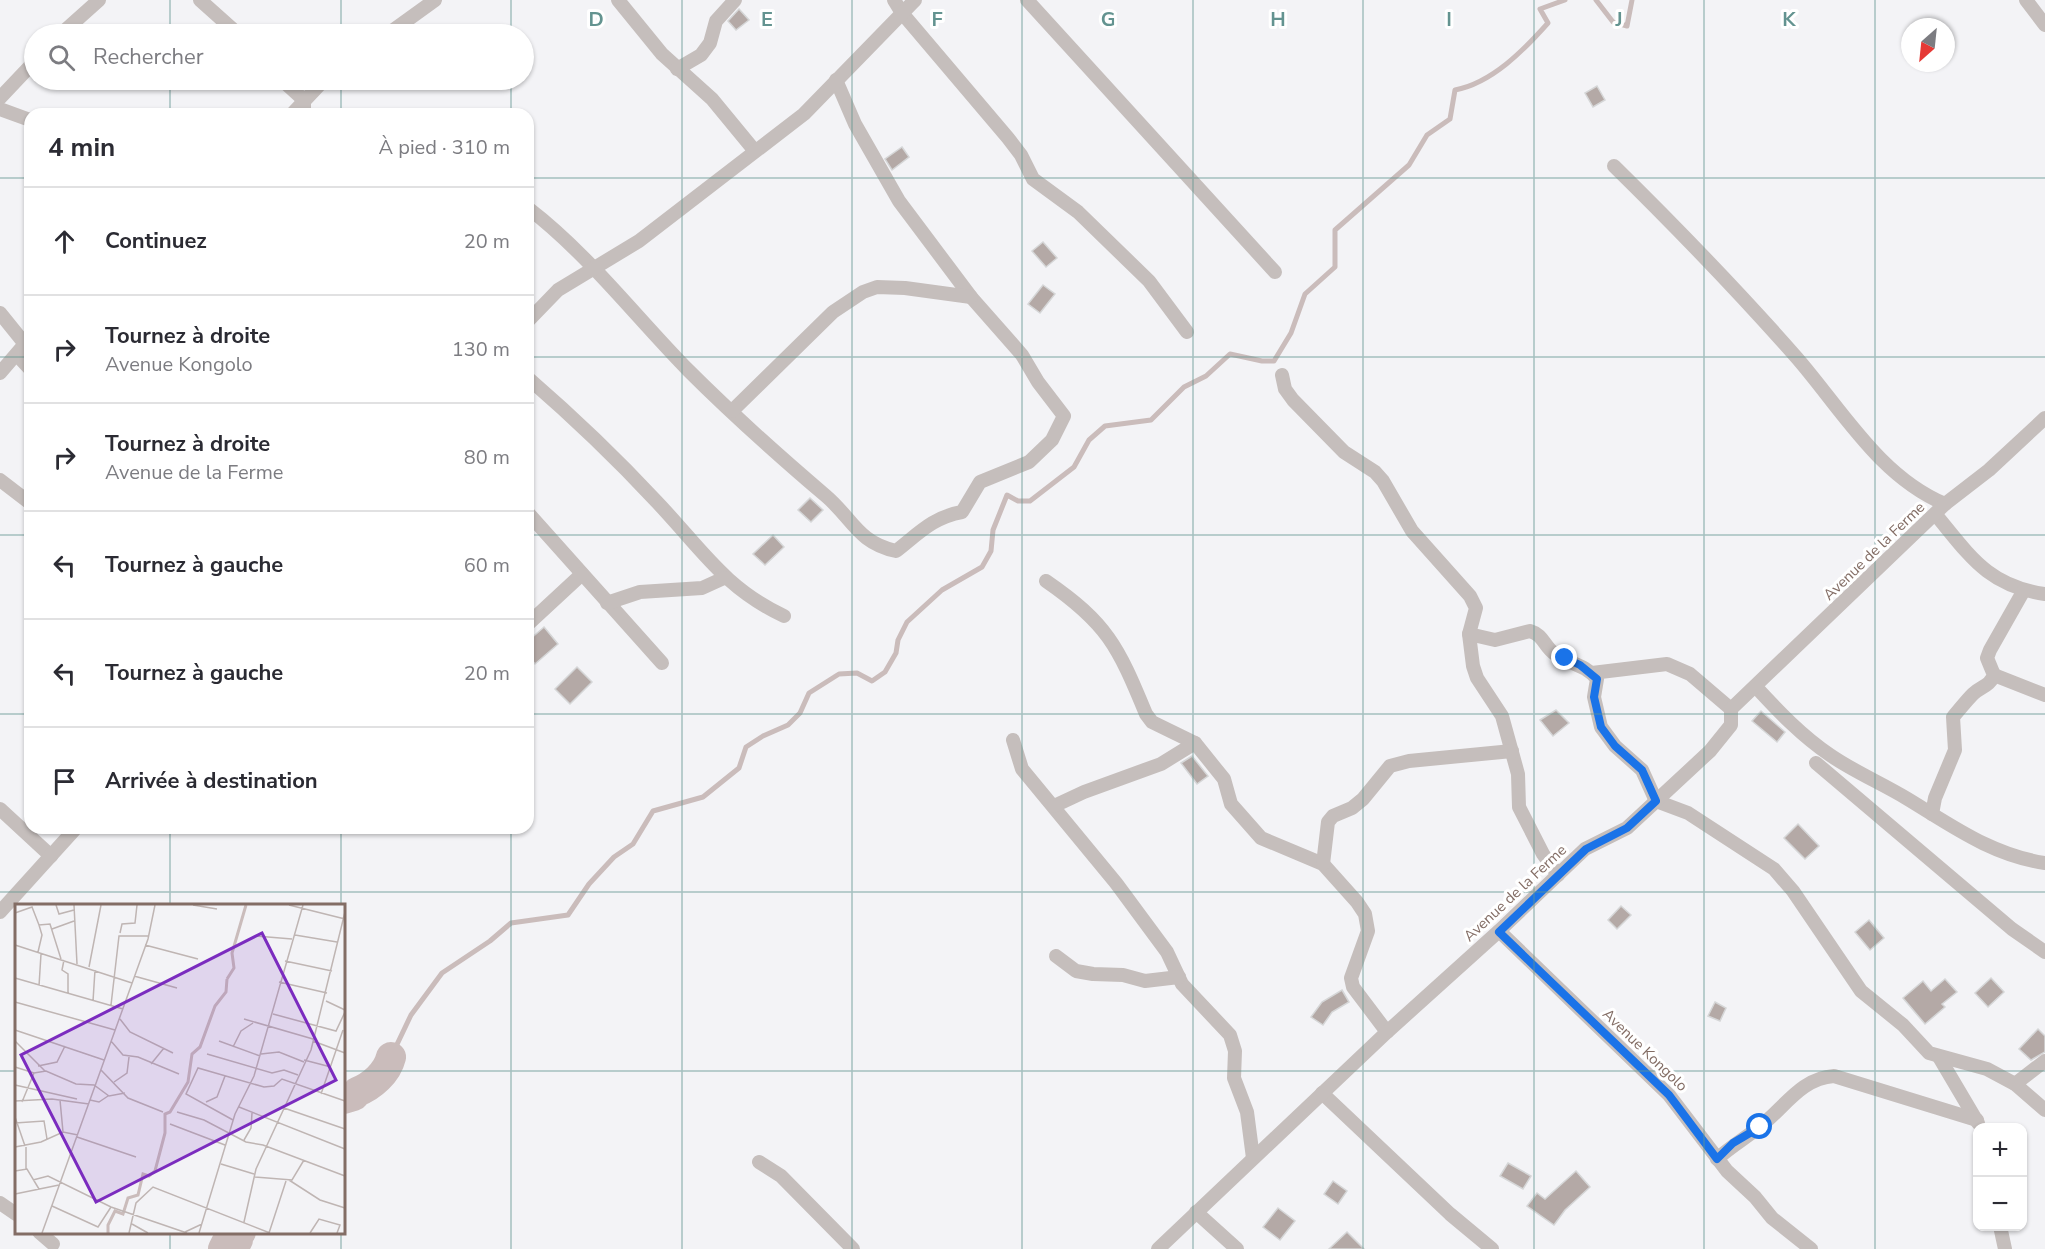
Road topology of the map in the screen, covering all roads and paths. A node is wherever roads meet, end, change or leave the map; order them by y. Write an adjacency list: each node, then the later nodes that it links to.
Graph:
1 (99, 0): 11 (street)
2 (200, 0): 12 (street)
3 (435, 0): 13 (street)
4 (618, 0): 15 (street)
5 (735, 0): 15 (street)
6 (894, 0): 10 (street)
7 (915, 0): 10 (street)
8 (1027, 0): 28 (street)
9 (2026, 0): 14 (street)
10 (902, 13): 17 (street); 32 (street)
11 (72, 24)
12 (227, 24)
13 (402, 24)
14 (2045, 25)
15 (677, 69): 24 (street)
16 (24, 73): 20 (street)
17 (836, 80): 24 (street); 29 (street)
18 (290, 90): 21 (street)
19 (317, 90): 21 (street)
20 (0, 98)
21 (304, 107)
22 (0, 109): 23 (street)
23 (24, 118)
24 (754, 150): 27 (street)
25 (1614, 166): 41 (street)
26 (534, 213): 27 (street)
27 (595, 269): 31 (street); 37 (street)
28 (1275, 272)
29 (971, 297): 37 (street); 37 (street)
30 (0, 313): 33 (street)
31 (534, 315)
32 (1187, 332)
33 (24, 346): 34 (street)
34 (0, 373)
35 (1282, 375): 51 (street)
36 (534, 384): 44 (street)
37 (732, 411)
38 (2045, 418): 41 (street, Avenue de la Ferme)
39 (0, 480): 40 (street)
40 (24, 498)
41 (1941, 510): 46 (street); 55 (street, Avenue de la Ferme)
42 (534, 520): 43 (street)
43 (582, 574): 48 (street); 50 (street)
44 (724, 578): 48 (street); 49 (street)
45 (1046, 581): 59 (street)
46 (2024, 590): 47 (street); 54 (street)
47 (2045, 594)
48 (607, 603): 52 (street)
49 (784, 616)
50 (534, 618)
51 (1469, 634): 53 (street); 60 (street)
52 (662, 663)
53 (1592, 673): 57 (street); 62 (street)
54 (1994, 675): 56 (street); 65 (street)
55 (1756, 687): 57 (street, Avenue de la Ferme); 65 (street)
56 (2045, 695)
57 (1731, 710): 62 (street, Avenue de la Ferme)
58 (1013, 740): 63 (street)
59 (1195, 743): 63 (street); 71 (street)
60 (1512, 751): 71 (street); 72 (street)
61 (1816, 763): 75 (street)
62 (1656, 801): 72 (street, Avenue de la Ferme); 79 (street)
63 (1054, 806): 77 (street)
64 (0, 809): 66 (street)
65 (1932, 814): 70 (street)
66 (24, 831)
67 (27, 834): 69 (street)
68 (71, 834): 69 (street)
69 (51, 856): 73 (street)
70 (2045, 863)
71 (1323, 864): 78 (street)
72 (1558, 875): 74 (street, Avenue de la Ferme)
73 (0, 912)
74 (1499, 932): 78 (street, Avenue de la Ferme); 87 (street, Avenue Kongolo)
75 (2045, 952)
76 (1056, 956): 77 (street)
77 (1179, 977): 86 (street)
78 (1387, 1032): 82 (street, Avenue de la Ferme)
79 (1939, 1058): 81 (street); 85 (street)
80 (2045, 1061): 81 (street)
81 (2015, 1084): 83 (street)
82 (1322, 1093): 86 (street, Avenue de la Ferme); 98 (street)
83 (2045, 1110)
84 (1975, 1123): 87 (street)
85 (1977, 1123)
86 (1253, 1158): 90 (street, Avenue de la Ferme)
87 (1717, 1159): 99 (street, Avenue Kongolo)
88 (759, 1161): 95 (street)
89 (0, 1203): 91 (street)
90 (1196, 1212): 96 (street, Avenue de la Ferme); 97 (street)
91 (15, 1213)
92 (2001, 1231): 100 (street)
93 (40, 1234): 94 (street)
94 (53, 1244)
95 (853, 1249)
96 (1158, 1249)
97 (1237, 1249)
98 (1492, 1249)
99 (1811, 1249)
100 (2005, 1249)

